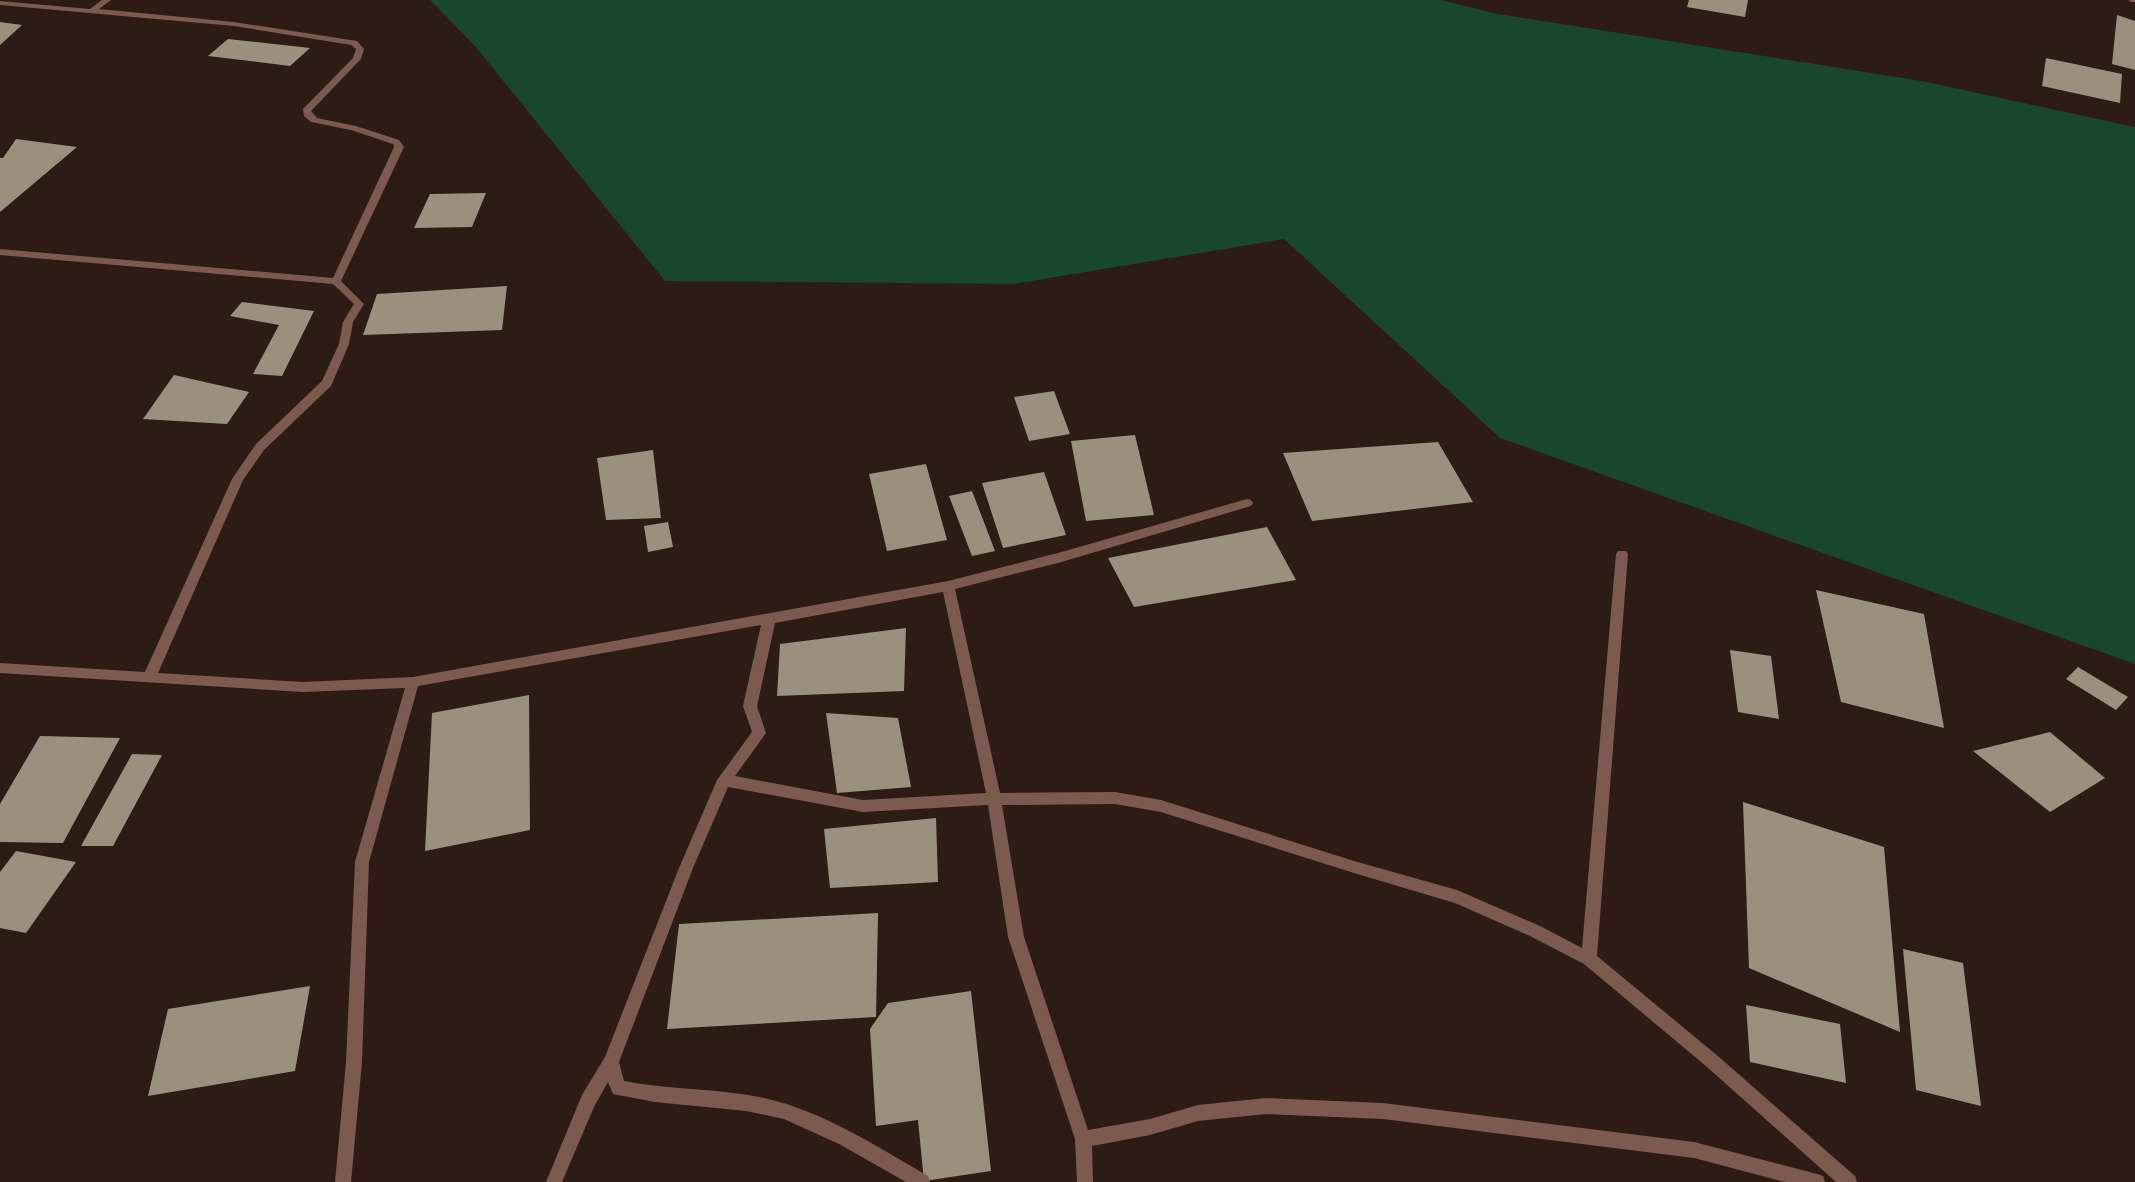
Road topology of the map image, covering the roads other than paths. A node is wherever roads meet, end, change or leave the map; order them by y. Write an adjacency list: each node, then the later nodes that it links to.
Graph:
1 (107, 0): 3 (street)
2 (0, 4): 3 (street)
3 (90, 12): 5 (street)
4 (0, 252): 5 (street)
5 (336, 281): 11 (street)
6 (1247, 503): 8 (street)
7 (1622, 554): 15 (street)
8 (948, 586): 9 (street); 14 (street)
9 (769, 618): 12 (street); 13 (street)
10 (0, 668): 11 (street)
11 (149, 676): 12 (street)
12 (413, 682): 18 (street)
13 (724, 780): 14 (street); 16 (street)
14 (994, 799): 15 (street); 17 (street)
15 (1589, 959): 23 (street)
16 (611, 1062): 19 (street); 20 (street)
17 (1083, 1139): 21 (street); 22 (street)
18 (343, 1182)
19 (554, 1182)
20 (922, 1182)
21 (1085, 1182)
22 (1816, 1182)
23 (1849, 1182)

